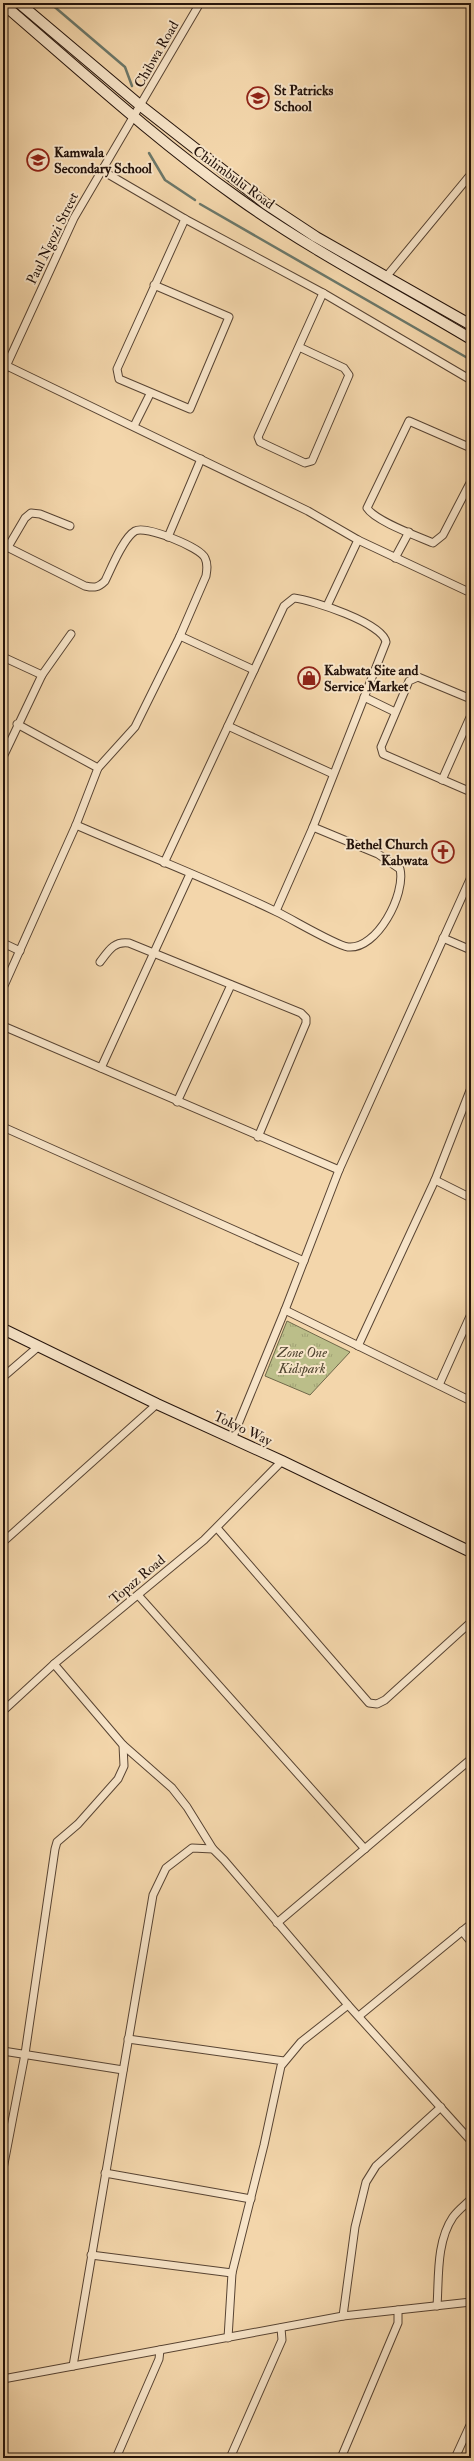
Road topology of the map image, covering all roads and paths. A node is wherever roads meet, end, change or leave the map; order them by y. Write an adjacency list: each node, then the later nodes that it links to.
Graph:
1 (19, 3): 4 (main road, Chilimbulu Road)
2 (200, 3): 4 (street, Chibwa Road)
3 (3, 4): 5 (main road, Chilimbulu Road)
4 (141, 106): 5 (street, Chibwa Road); 9 (main road, Chilimbulu Road)
5 (133, 118): 6 (street, Paul Ngozi Street); 13 (main road, Chilimbulu Road)
6 (101, 170): 8 (street); 15 (street, Paul Ngozi Street)
7 (471, 174): 9 (street)
8 (185, 219): 10 (street); 11 (street)
9 (386, 277): 12 (main road, Chilimbulu Road)
10 (154, 285): 17 (street); 17 (street)
11 (323, 293): 14 (street); 16 (street)
12 (471, 325)
13 (471, 339)
14 (299, 347): 14 (street)
15 (4, 368): 18 (street)
16 (471, 380)
17 (150, 394): 18 (street)
18 (134, 426): 20 (street)
19 (471, 448): 23 (street)
20 (201, 459): 24 (street); 25 (street)
21 (471, 481): 23 (street)
22 (70, 526): 26 (street)
23 (409, 532): 27 (street)
24 (168, 537): 26 (street); 31 (street)
25 (358, 540): 27 (street); 29 (street)
26 (6, 546)
27 (395, 558): 28 (street)
28 (471, 593)
29 (327, 606): 33 (street); 35 (street)
30 (71, 634): 34 (street)
31 (180, 636): 33 (street); 42 (street)
32 (3, 657): 34 (street)
33 (254, 670): 40 (street)
34 (42, 675): 39 (street)
35 (364, 697): 37 (street); 43 (street)
36 (471, 699): 37 (street)
37 (395, 712): 44 (street)
38 (471, 716): 44 (street)
39 (17, 724): 41 (street); 42 (street)
40 (228, 726): 43 (street); 48 (street)
41 (3, 757)
42 (98, 768): 46 (street)
43 (333, 774): 47 (street)
44 (442, 780): 45 (street)
45 (471, 792)
46 (76, 825): 48 (street); 55 (street)
47 (313, 826): 51 (street); 51 (street)
48 (164, 863): 49 (street)
49 (190, 874): 51 (street); 56 (street)
50 (471, 877): 52 (street)
51 (276, 911)
52 (443, 938): 54 (street); 67 (street)
53 (3, 943): 55 (street)
54 (471, 950)
55 (20, 951): 59 (street)
56 (154, 954): 57 (street); 58 (street); 61 (street)
57 (100, 962)
58 (231, 985): 63 (street); 66 (street)
59 (3, 988)
60 (3, 1026): 61 (street)
61 (101, 1068): 63 (street)
62 (471, 1088): 64 (street)
63 (177, 1102): 66 (street)
64 (468, 1103): 68 (street)
65 (3, 1127): 70 (street)
66 (258, 1137): 67 (street)
67 (339, 1170): 70 (street)
68 (435, 1180): 69 (street); 75 (street)
69 (471, 1198)
70 (304, 1262): 71 (street)
71 (285, 1310): 75 (street); 80 (street)
72 (471, 1314): 77 (street)
73 (3, 1329): 74 (main road, Tokyo Way)
74 (39, 1346): 76 (street); 79 (main road, Tokyo Way)
75 (358, 1346): 77 (street)
76 (3, 1377)
77 (439, 1385): 78 (street)
78 (471, 1401)
79 (157, 1404): 80 (main road, Tokyo Way); 83 (street)
80 (232, 1439): 81 (main road, Tokyo Way)
81 (282, 1461): 82 (street, Topaz Road); 84 (main road, Tokyo Way)
82 (217, 1528): 85 (street, Topaz Road); 86 (street)
83 (3, 1542)
84 (471, 1552)
85 (138, 1595): 87 (street, Topaz Road); 91 (street)
86 (471, 1622)
87 (54, 1664): 88 (street, Topaz Road); 89 (street)
88 (3, 1711)
89 (123, 1745): 92 (street); 101 (street)
90 (471, 1759): 91 (street)
91 (365, 1848): 93 (street)
92 (212, 1849): 93 (street); 99 (street)
93 (277, 1923): 97 (street)
94 (471, 1924): 95 (street)
95 (462, 1931): 96 (street); 98 (street)
96 (471, 1942)
97 (348, 2005): 98 (street); 102 (street)
98 (359, 2016): 104 (street)
99 (128, 2038): 102 (street); 103 (street)
100 (3, 2051): 101 (street)
101 (25, 2054): 103 (street); 106 (street)
102 (284, 2061): 108 (street)
103 (123, 2070): 107 (street)
104 (441, 2107): 105 (street); 115 (street)
105 (471, 2141)
106 (3, 2170)
107 (105, 2173): 108 (street); 110 (street)
108 (251, 2199): 111 (street)
109 (471, 2199): 113 (street)
110 (91, 2255): 111 (street); 119 (street)
111 (232, 2273): 117 (street)
112 (471, 2302): 113 (street)
113 (437, 2306): 114 (street)
114 (398, 2310): 115 (street); 124 (street)
115 (343, 2316): 116 (street)
116 (281, 2328): 117 (street); 123 (street)
117 (228, 2338): 118 (street)
118 (160, 2350): 119 (street); 122 (street)
119 (73, 2366): 120 (street)
120 (3, 2379)
121 (471, 2424): 125 (street)
122 (116, 2458)
123 (230, 2458)
124 (341, 2458)
125 (455, 2458)

